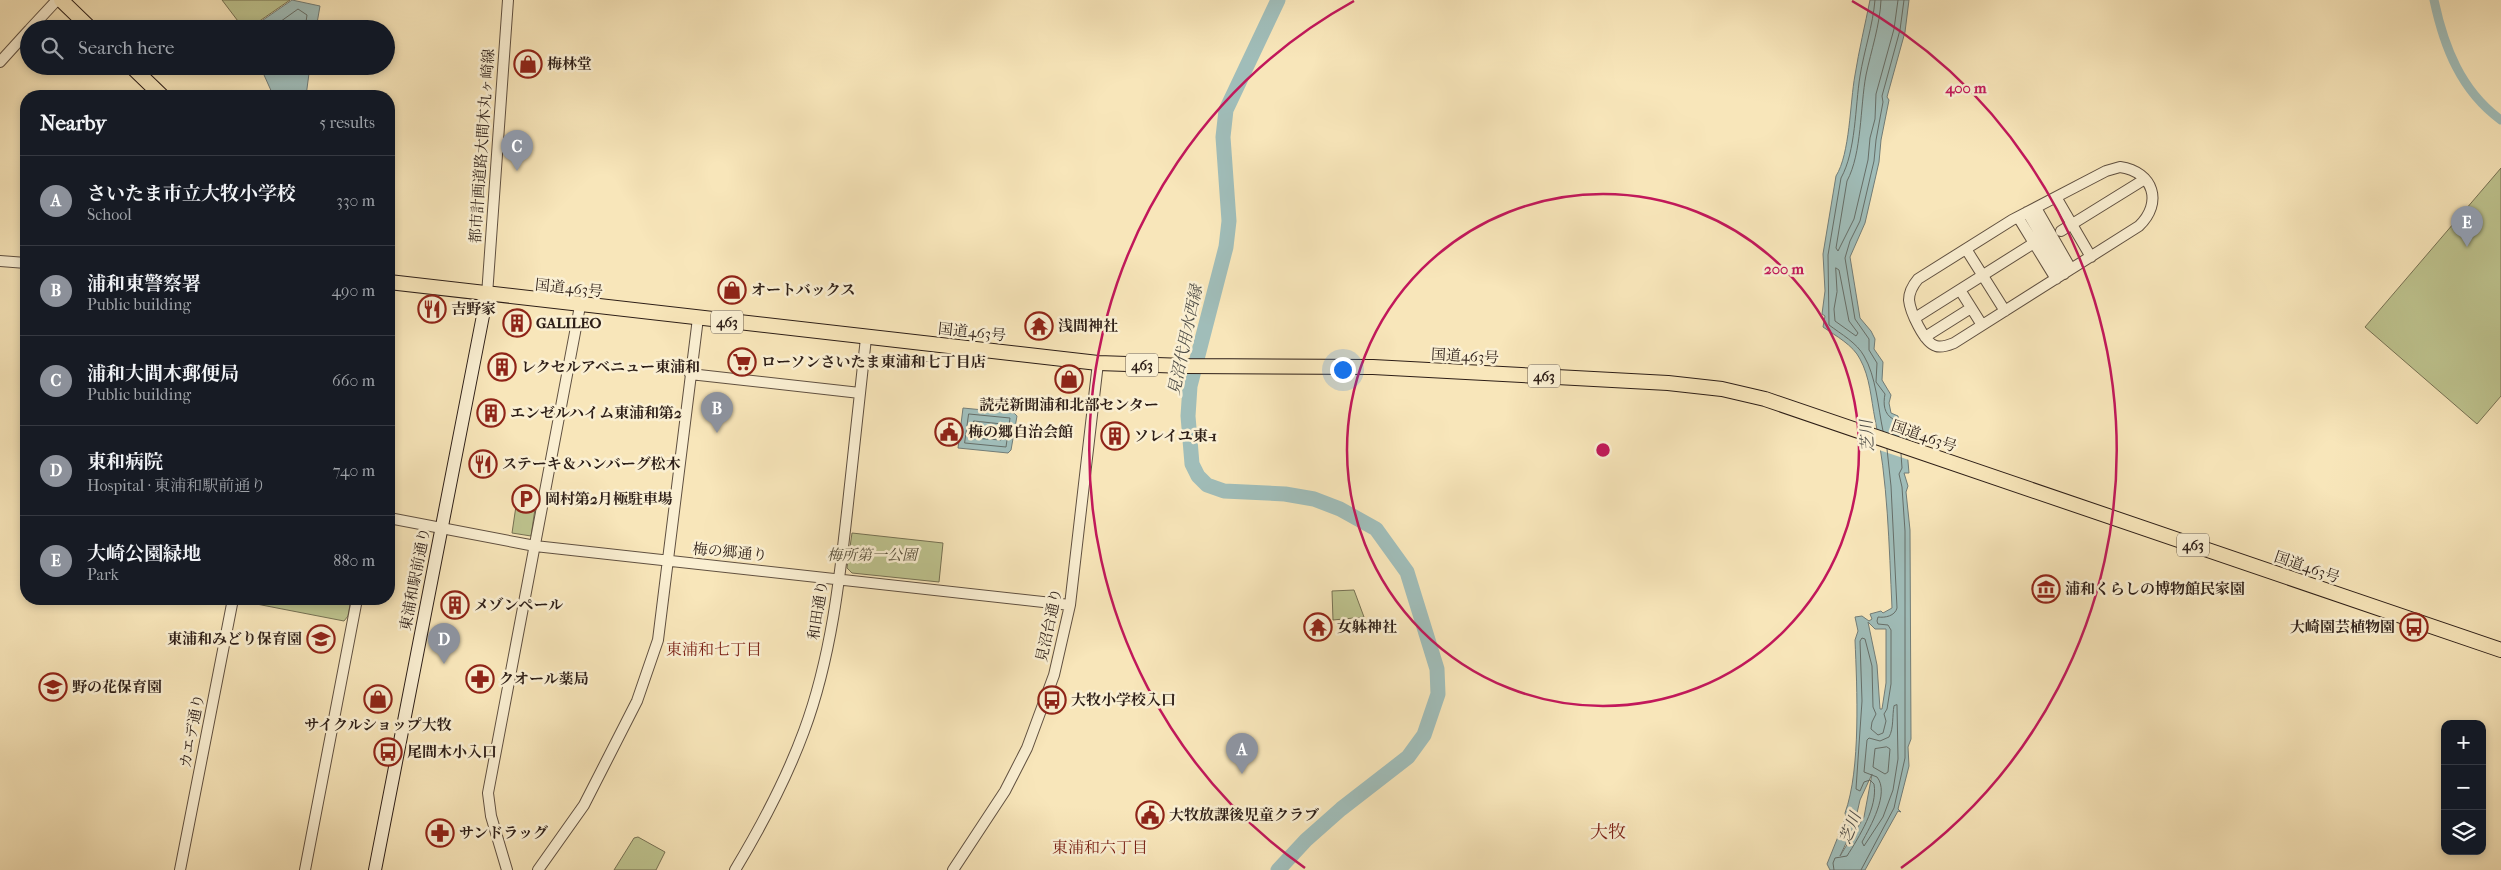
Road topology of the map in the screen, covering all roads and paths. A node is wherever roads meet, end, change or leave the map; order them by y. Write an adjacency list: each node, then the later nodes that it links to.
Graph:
1 (57, 0): 4 (street)
2 (61, 0): 5 (highway)
3 (508, 0): 24 (street, 都市計画道路大間木丸ヶ崎線)
4 (38, 20)
5 (82, 20)
6 (20, 39): 7 (street)
7 (0, 62)
8 (140, 75): 9 (highway)
9 (156, 90)
10 (2145, 179): 11 (street); 13 (street); 17 (street)
11 (2056, 197): 12 (street); 13 (street)
12 (2027, 212): 15 (street); 16 (street); 20 (street)
13 (2072, 224): 14 (street); 17 (street)
14 (2061, 231)
15 (2034, 243): 20 (street); 21 (street)
16 (1966, 249): 21 (street); 29 (street)
17 (2091, 257): 20 (street)
18 (0, 261): 19 (street)
19 (20, 263)
20 (2064, 274): 27 (street)
21 (1982, 276): 23 (street); 27 (street)
22 (395, 283): 24 (highway, 国道463号 / 463)
23 (1960, 290): 26 (street); 29 (street)
24 (487, 295): 25 (highway, 国道463号 / 463); 37 (main road, 東浦和駅前通り)
25 (580, 306): 28 (highway, 国道463号 / 463); 38 (street)
26 (1971, 308): 30 (street); 31 (street)
27 (2004, 311): 30 (street)
28 (698, 318): 32 (highway, 国道463号 / 463); 34 (street)
29 (1915, 318): 31 (street)
30 (1982, 325): 31 (street)
31 (1926, 337)
32 (866, 338): 33 (highway, 国道463号 / 463); 35 (street, 和田通り)
33 (1098, 362): 43 (street, 見沼台通り); 44 (highway, 国道463号 / 463)
34 (690, 374): 35 (street); 39 (street)
35 (860, 393): 40 (street, 和田通り)
36 (395, 519): 37 (street, 梅の郷通り)
37 (441, 528): 38 (street, 梅の郷通り); 47 (main road, 東浦和駅前通り)
38 (535, 546): 39 (street, 梅の郷通り); 48 (street)
39 (668, 562): 40 (street, 梅の郷通り); 49 (street)
40 (839, 578): 43 (street, 梅の郷通り); 50 (street, 和田通り)
41 (232, 605): 45 (street, カエデ通り)
42 (357, 605): 46 (street)
43 (1070, 605): 51 (street, 見沼台通り)
44 (2501, 650)
45 (180, 870)
46 (305, 870)
47 (375, 870)
48 (507, 870)
49 (538, 870)
50 (735, 870)
51 (953, 870)

